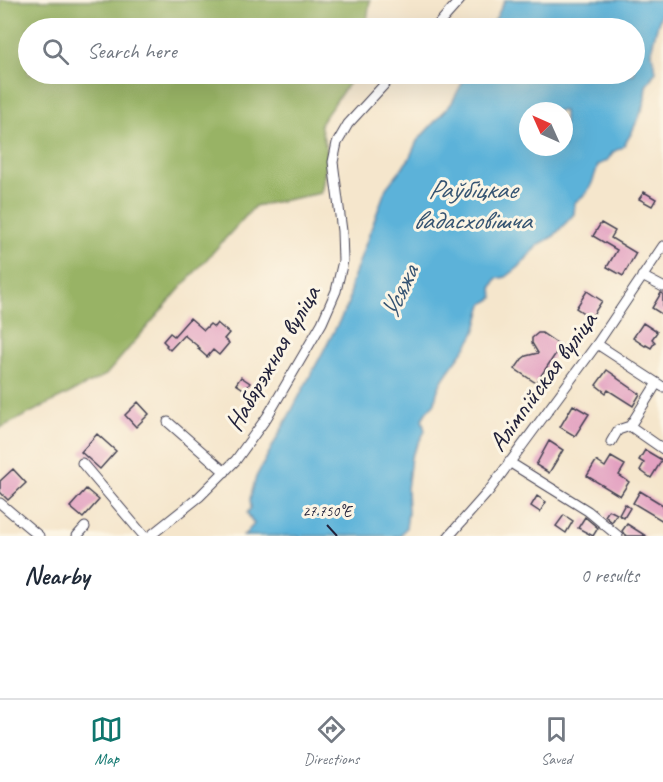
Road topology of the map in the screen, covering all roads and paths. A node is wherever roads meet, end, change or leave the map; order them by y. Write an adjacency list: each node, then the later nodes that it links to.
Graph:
1 (460, 0): 2 (street)
2 (444, 18)
3 (385, 84): 15 (street, Набярэжная вуліца)
4 (663, 246): 5 (street, Алімпійская вуліца)
5 (642, 276): 6 (street); 7 (street, Алімпійская вуліца)
6 (663, 287)
7 (597, 344): 8 (street); 13 (street, Алімпійская вуліца)
8 (660, 385): 10 (street)
9 (168, 422): 15 (street)
10 (630, 426): 11 (street); 12 (street)
11 (611, 442)
12 (663, 449)
13 (509, 462): 22 (street, Алімпійская вуліца); 23 (street)
14 (82, 463): 20 (street)
15 (225, 472): 21 (street, Набярэжная вуліца)
16 (0, 503): 18 (street)
17 (85, 527): 19 (street)
18 (39, 536)
19 (77, 536)
20 (144, 536)
21 (150, 536)
22 (449, 536)
23 (618, 536)

